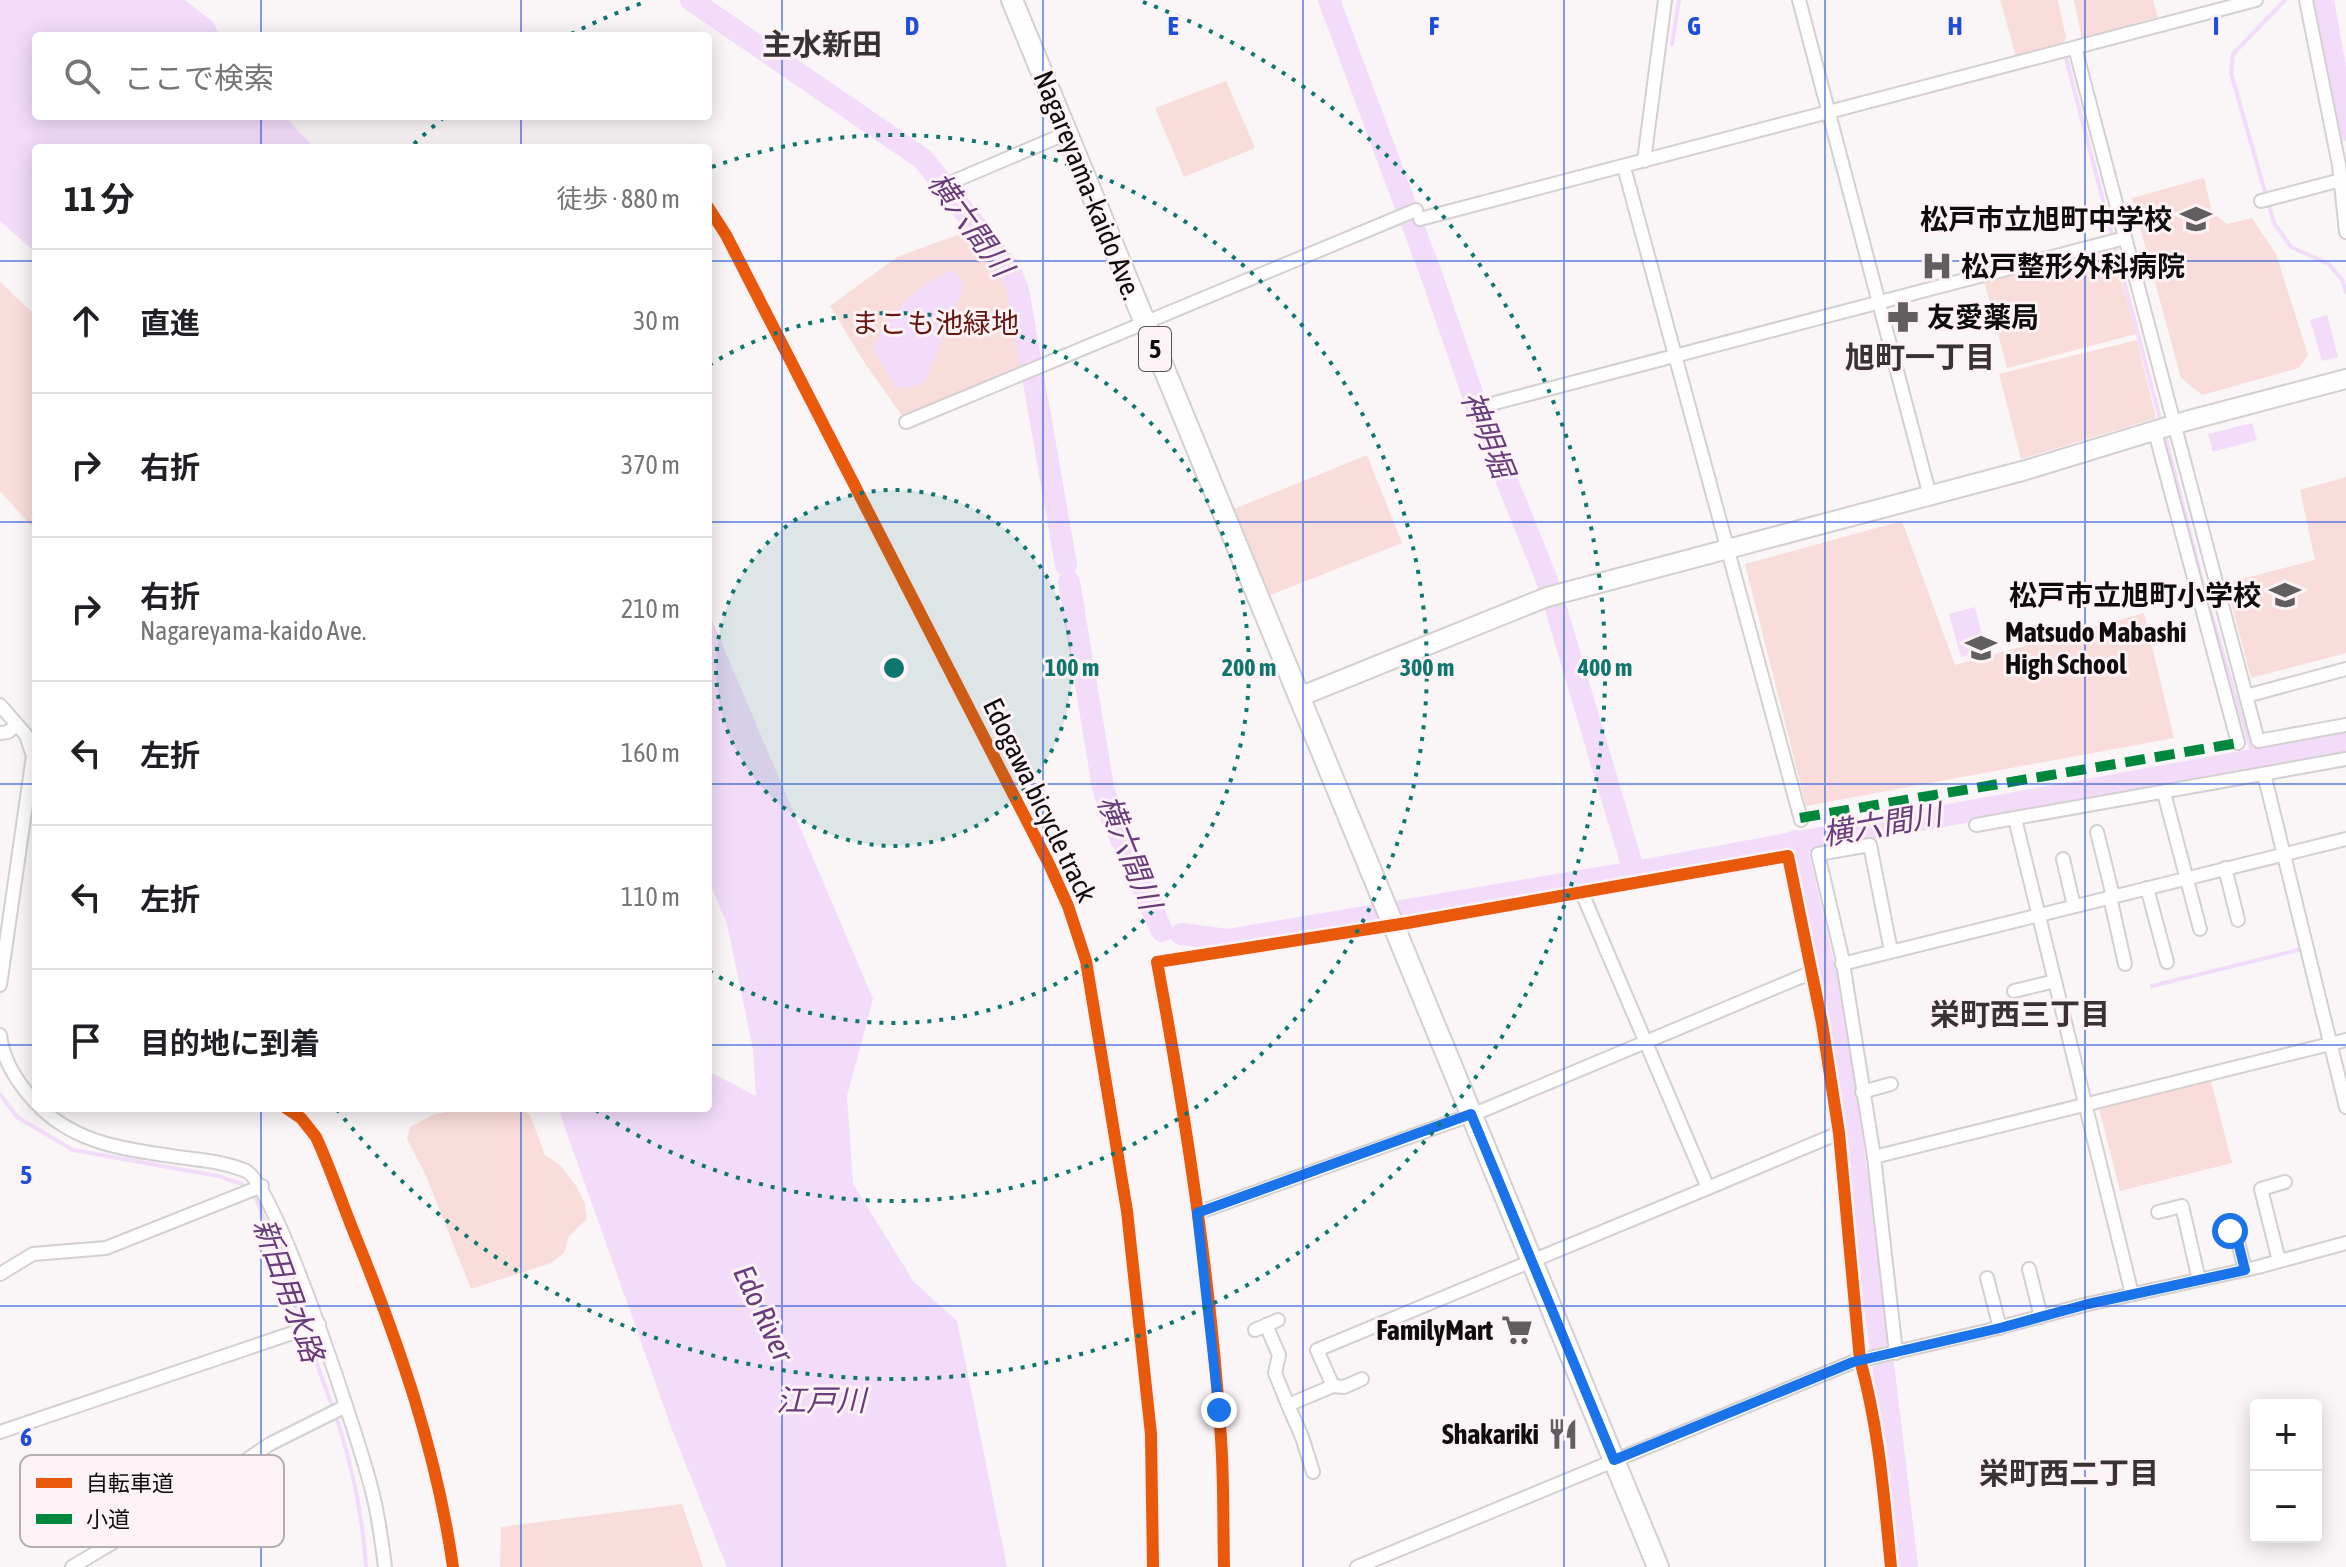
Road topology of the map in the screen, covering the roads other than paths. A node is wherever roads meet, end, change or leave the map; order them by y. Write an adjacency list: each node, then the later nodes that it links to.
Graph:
1 (1012, 0): 8 (main road, Nagareyama-kaido Ave. / 5)
2 (1665, 0): 9 (street)
3 (1799, 0): 7 (street)
4 (2256, 0): 6 (street)
5 (2306, 0): 11 (street)
6 (2075, 48): 7 (street); 15 (street)
7 (1827, 113): 9 (street); 16 (street)
8 (1067, 133): 12 (street); 17 (main road, Nagareyama-kaido Ave. / 5)
9 (1644, 161): 10 (street)
10 (1624, 167): 17 (street); 18 (street)
11 (2341, 180): 13 (street); 14 (street)
12 (952, 182)
13 (2261, 201)
14 (2346, 232)
15 (2125, 238): 16 (street); 22 (street)
16 (1878, 303): 18 (street); 24 (street)
17 (1144, 322): 21 (street); 30 (main road, Nagareyama-kaido Ave. / 5)
18 (1676, 356): 20 (street); 25 (street)
19 (2346, 379): 22 (street)
20 (1491, 404)
21 (906, 422)
22 (2174, 425): 23 (street); 26 (street)
23 (2155, 432): 24 (street); 27 (street)
24 (1930, 496): 25 (street)
25 (1728, 550): 30 (street); 40 (street)
26 (2224, 619): 27 (street); 29 (street)
27 (2206, 623): 35 (street)
28 (2346, 669): 29 (street)
29 (2246, 696): 33 (street)
30 (1299, 697): 54 (main road, Nagareyama-kaido Ave. / 5)
31 (0, 705): 32 (street)
32 (17, 725): 34 (street); 62 (street)
33 (2346, 725)
34 (0, 733)
35 (2238, 743)
36 (2346, 759): 37 (street)
37 (2264, 774): 38 (street); 44 (street)
38 (2164, 793): 39 (street); 47 (street)
39 (2015, 819): 41 (street); 52 (street)
40 (1801, 820)
41 (1976, 825)
42 (2097, 832): 50 (street)
43 (2346, 839): 44 (street)
44 (2284, 854): 46 (street); 67 (street)
45 (2063, 859): 51 (street)
46 (2225, 868): 47 (street); 53 (street)
47 (2185, 878): 48 (street); 55 (street)
48 (2147, 888): 50 (street); 57 (street)
49 (1582, 893): 54 (street); 60 (street); 66 (street)
50 (2111, 897): 51 (street); 59 (street)
51 (2074, 906): 52 (street)
52 (2038, 915): 56 (street); 61 (street)
53 (2238, 920)
54 (1392, 922): 74 (main road, Nagareyama-kaido Ave. / 5); 81 (street)
55 (2200, 929)
56 (1891, 951): 58 (street); 58 (street)
57 (2167, 962)
58 (1842, 964): 69 (street)
59 (2125, 964)
60 (1810, 973): 66 (street); 75 (street)
61 (2055, 981): 63 (street); 71 (street)
62 (0, 985)
63 (2014, 991)
64 (2346, 1040): 67 (street)
65 (0, 1041): 70 (street)
66 (1646, 1043): 74 (street); 79 (street)
67 (2331, 1044): 71 (street); 72 (street)
68 (1891, 1084): 69 (street)
69 (1862, 1092): 76 (street)
70 (32, 1098)
71 (2085, 1104): 76 (street); 91 (street)
72 (2346, 1107)
73 (46, 1112): 78 (street)
74 (1471, 1114): 81 (street); 84 (main road, Nagareyama-kaido Ave. / 5)
75 (1839, 1133): 79 (street); 97 (street)
76 (1874, 1157): 96 (street)
77 (2285, 1182): 85 (street)
78 (262, 1186): 88 (street); 93 (street)
79 (1708, 1188): 84 (street)
80 (2158, 1212): 90 (street)
81 (1197, 1213): 109 (street)
82 (2230, 1231): 87 (street)
83 (2346, 1243): 85 (street)
84 (1531, 1261): 99 (street); 104 (main road, Nagareyama-kaido Ave. / 5)
85 (2279, 1261): 87 (street)
86 (2029, 1269): 92 (street)
87 (2245, 1270): 90 (street)
88 (0, 1274)
89 (1987, 1278): 95 (street)
90 (2199, 1280): 91 (street)
91 (2132, 1294): 92 (street)
92 (2041, 1317): 95 (street)
93 (319, 1324): 101 (street); 102 (street)
94 (1266, 1325): 100 (street)
95 (2000, 1328): 96 (street)
96 (1896, 1353): 97 (street)
97 (1860, 1360): 104 (street); 112 (street)
98 (1357, 1385): 99 (street)
99 (1333, 1386): 100 (street)
100 (1288, 1405): 105 (street)
101 (346, 1406): 103 (street); 108 (street)
102 (0, 1432)
103 (254, 1455)
104 (1614, 1460): 110 (street); 111 (main road, Nagareyama-kaido Ave. / 5)
105 (1313, 1472)
106 (105, 1547): 107 (street)
107 (72, 1567)
108 (385, 1567)
109 (1224, 1567)
110 (1357, 1567)
111 (1658, 1567)
112 (1891, 1567)

